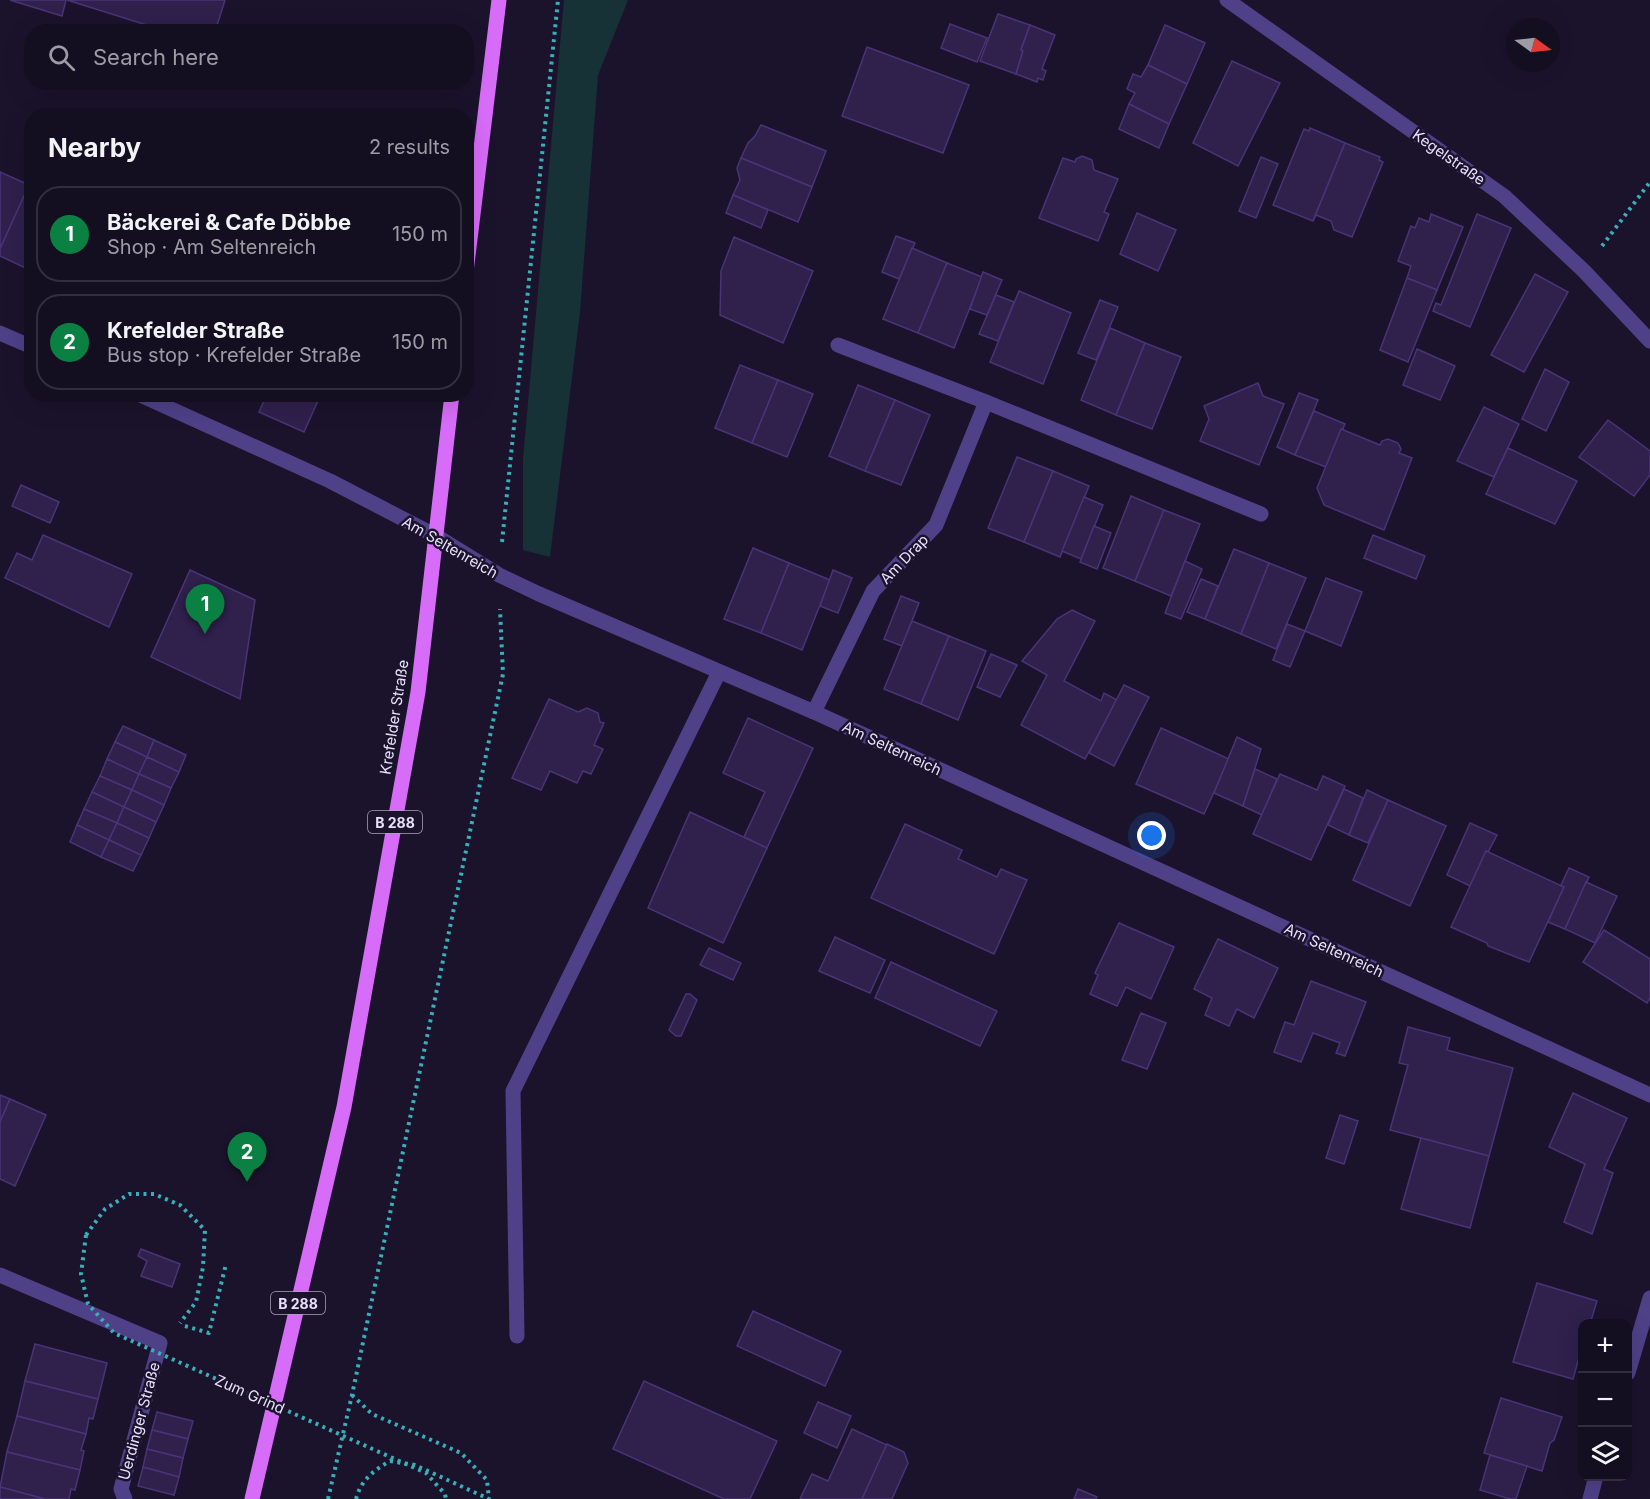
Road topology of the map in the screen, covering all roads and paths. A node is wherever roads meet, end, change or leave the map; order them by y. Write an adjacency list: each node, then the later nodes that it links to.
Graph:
1 (500, 0): 5 (main road)
2 (558, 0): 16 (path)
3 (1227, 0): 6 (street, Kegelstraße)
4 (1650, 182): 6 (path)
5 (474, 208)
6 (1584, 271): 8 (street, Kegelstraße)
7 (0, 333): 9 (street)
8 (1650, 341)
9 (24, 344)
10 (838, 345): 13 (street)
11 (156, 402): 15 (street, Am Seltenreich)
12 (451, 402): 15 (main road, Krefelder Straße / B 288)
13 (986, 402): 14 (street); 18 (street, Am Drap)
14 (1261, 514)
15 (436, 536): 16 (street, Am Seltenreich); 28 (main road, Krefelder Straße / B 288)
16 (499, 575): 17 (street, Am Seltenreich); 25 (path)
17 (719, 672): 18 (street, Am Seltenreich); 23 (street)
18 (814, 712): 19 (street, Am Seltenreich)
19 (1650, 1095)
20 (226, 1264): 31 (path, Zum Grind, bridge)
21 (0, 1275): 27 (street, Uerdinger Straße)
22 (1650, 1298): 24 (street)
23 (517, 1336)
24 (1632, 1359)
25 (352, 1395): 29 (path); 32 (path)
26 (1595, 1481): 33 (street)
27 (125, 1499)
28 (252, 1499)
29 (327, 1499)
30 (356, 1499): 32 (path)
31 (446, 1499)
32 (489, 1499)
33 (1590, 1499)

